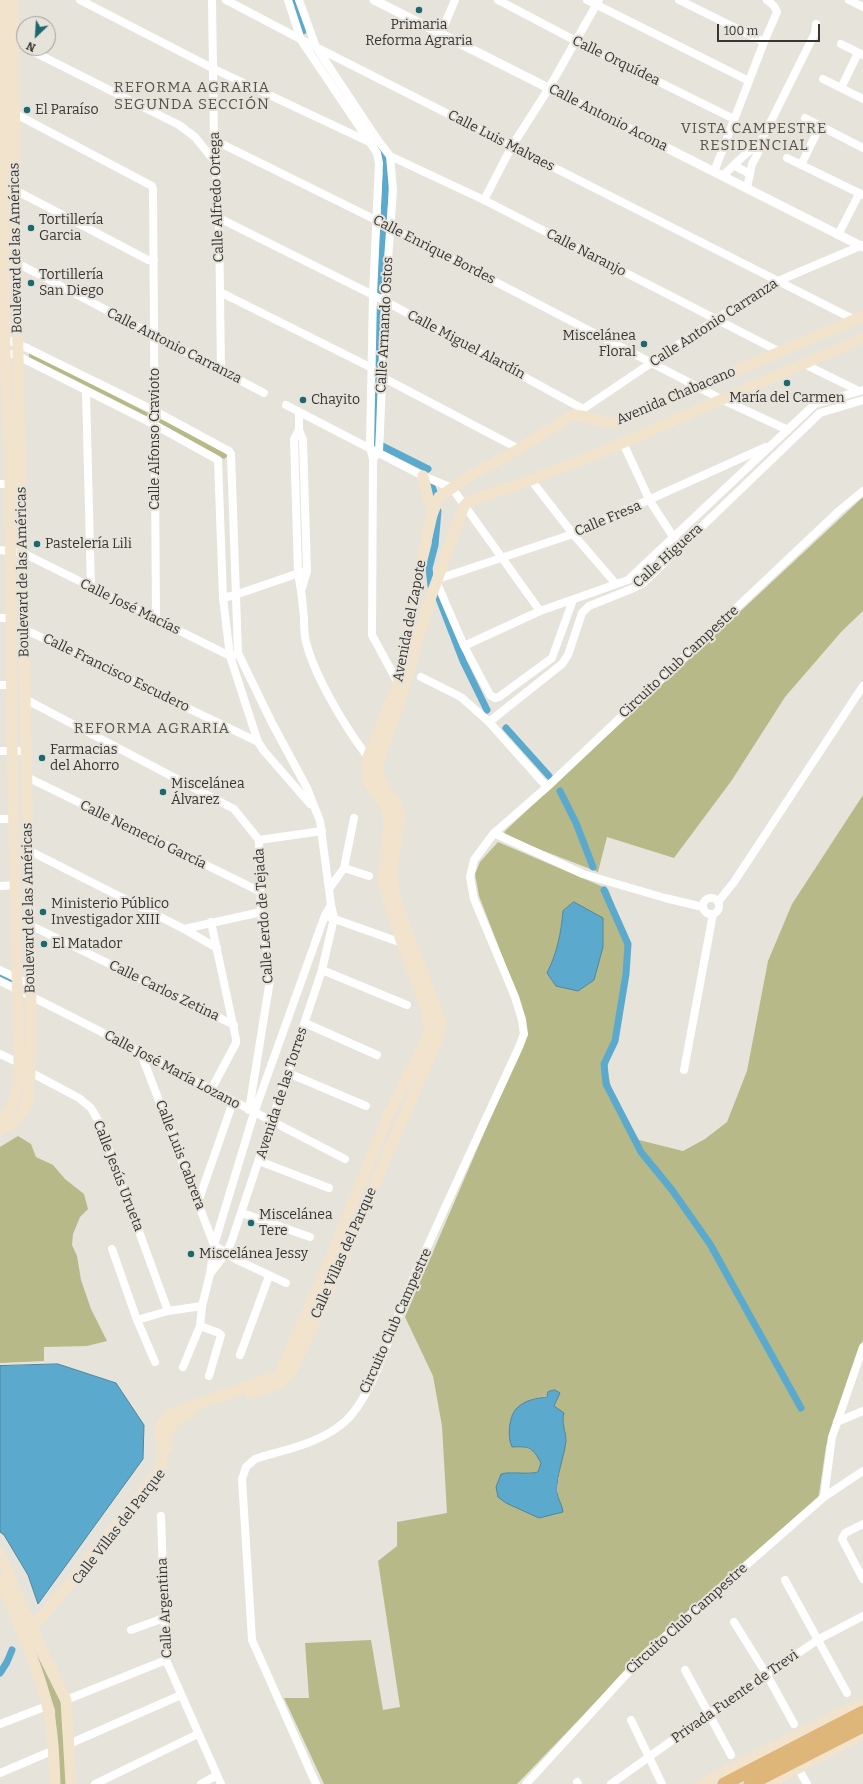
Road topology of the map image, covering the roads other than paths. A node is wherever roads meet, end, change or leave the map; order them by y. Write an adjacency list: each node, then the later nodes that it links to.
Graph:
1 (3, 0): 35 (main road, Boulevard de las Américas)
2 (13, 0): 21 (main road, Boulevard de las Américas)
3 (80, 0): 28 (street)
4 (212, 0): 28 (street, Calle Alfredo Ortega)
5 (226, 0): 19 (street, Calle Luis Malvaes)
6 (288, 0): 19 (street, Calle Armando Ostos)
7 (299, 0): 25 (street, Calle Armando Ostos)
8 (374, 0): 18 (street, Calle Antonio Acona)
9 (456, 0): 18 (street)
10 (498, 0): 20 (street, Calle Orquídea)
11 (587, 0): 15 (street)
12 (679, 0): 22 (street)
13 (767, 0): 22 (street)
14 (849, 0): 16 (street)
15 (597, 2): 20 (street); 31 (street)
16 (863, 7)
17 (816, 24): 42 (street)
18 (440, 34): 32 (street, Calle Antonio Acona)
19 (301, 40): 25 (street, Calle Luis Malvaes); 29 (street, Calle Armando Ostos)
20 (576, 41): 32 (street); 38 (street, Calle Orquídea)
21 (13, 42): 23 (street); 36 (main road, Boulevard de las Américas)
22 (764, 42): 31 (street)
23 (16, 44)
24 (841, 44): 26 (street)
25 (316, 47): 29 (street, Calle Armando Ostos); 43 (street, Calle Luis Malvaes)
26 (860, 54): 33 (street)
27 (41, 56): 47 (street)
28 (214, 69): 40 (street, Calle Alfredo Ortega); 41 (street)
29 (327, 71): 41 (street, Calle Armando Ostos); 45 (street, Calle Armando Ostos)
30 (823, 79): 33 (street)
31 (749, 81): 38 (street)
32 (549, 88): 43 (street); 50 (street, Calle Antonio Acona)
33 (841, 88): 34 (street)
34 (863, 99)
35 (2, 107): 36 (street); 61 (main road, Boulevard de las Américas)
36 (15, 114): 53 (main road, Boulevard de las Américas); 62 (street, Calle Alfonso Cravioto)
37 (805, 118): 39 (street)
38 (734, 120): 50 (street)
39 (820, 126): 44 (street); 48 (street)
40 (214, 140): 47 (street, Calle Alfredo Ortega); 57 (street, Calle Enrique Bordes)
41 (368, 141): 57 (street, Calle Armando Ostos)
42 (759, 145): 49 (street); 51 (street)
43 (512, 146): 55 (street); 64 (street, Calle Luis Malvaes)
44 (863, 148)
45 (390, 156): 55 (street, Calle Naranjo); 58 (street, Calle Armando Ostos)
46 (787, 158): 48 (street)
47 (217, 164): 56 (street, Calle Alfredo Ortega)
48 (801, 165): 54 (street)
49 (735, 166): 50 (street); 51 (street)
50 (718, 174): 52 (street, Calle Antonio Acona)
51 (750, 174): 52 (street)
52 (747, 188): 59 (street, Calle Antonio Acona)
53 (16, 190): 62 (street); 63 (main road, Boulevard de las Américas)
54 (861, 194): 59 (street)
55 (484, 200): 69 (street, Calle Naranjo)
56 (219, 218): 65 (street, Calle Alfredo Ortega); 66 (street, Calle Miguel Alardín)
57 (376, 220): 58 (street, Calle Enrique Bordes); 66 (street, Calle Armando Ostos)
58 (390, 227): 67 (street, Calle Armando Ostos); 77 (street, Calle Enrique Bordes)
59 (838, 235): 60 (street, Calle Antonio Acona)
60 (862, 246): 64 (street, Calle Antonio Carranza)
61 (3, 258): 63 (street, Calle Antonio Carranza); 72 (main road, Boulevard de las Américas)
62 (154, 261): 70 (street, Calle Alfonso Cravioto)
63 (17, 263): 70 (street, Calle Antonio Carranza); 73 (main road, Boulevard de las Américas)
64 (778, 281): 68 (street, Calle Luis Malvaes); 69 (street, Calle Antonio Carranza)
65 (220, 292): 79 (street); 80 (street, Calle Alfredo Ortega)
66 (373, 295): 67 (street, Calle Miguel Alardín); 79 (street, Calle Armando Ostos)
67 (385, 301): 81 (street, Calle Armando Ostos); 89 (street, Calle Miguel Alardín)
68 (859, 318): 75 (main road, Avenida Chabacano)
69 (715, 320): 75 (street, Calle Naranjo); 77 (street, Calle Antonio Carranza)
70 (154, 337): 80 (street, Calle Antonio Carranza); 90 (street, Calle Alfonso Cravioto)
71 (863, 338): 78 (main road, Avenida Chabacano)
72 (3, 339): 73 (street); 74 (main road, Boulevard de las Américas)
73 (18, 344): 76 (main road, Boulevard de las Américas); 90 (street)
74 (3, 351): 76 (street); 93 (main road, Boulevard de las Américas)
75 (780, 352): 82 (main road, Avenida Chabacano)
76 (18, 356): 83 (street); 116 (main road, Boulevard de las Américas)
77 (651, 362): 82 (street, Calle Enrique Bordes); 89 (street, Calle Antonio Carranza)
78 (804, 364): 84 (street); 86 (main road, Avenida Chabacano)
79 (372, 368): 99 (street, Calle Armando Ostos)
80 (221, 371): 85 (street, Calle Antonio Carranza)
81 (382, 377): 100 (street); 101 (street, Calle Armando Ostos)
82 (699, 387): 86 (street, Calle Enrique Bordes); 92 (main road, Avenida Chabacano)
83 (86, 391): 94 (street); 122 (street)
84 (861, 391): 96 (street, Calle Higuera)
85 (264, 392)
86 (721, 399): 96 (street, Calle Enrique Bordes); 97 (main road, Avenida Chabacano)
87 (863, 400): 141 (street, Calle Higuera)
88 (286, 405): 91 (street)
89 (583, 409): 92 (street, Calle Antonio Carranza)
90 (155, 411): 94 (street, Calle Alfonso Cravioto); 103 (street)
91 (299, 412): 95 (street); 99 (street)
92 (573, 415): 100 (main road)
93 (4, 417): 107 (main road, Boulevard de las Américas)
94 (155, 425): 104 (street); 130 (street, Calle Alfonso Cravioto)
95 (299, 430): 118 (street); 119 (street)
96 (788, 430): 98 (street, Calle Higuera)
97 (623, 443): 106 (main road, Avenida Chabacano); 110 (street)
98 (772, 445): 110 (street, Calle Fresa); 114 (street, Calle Higuera)
99 (370, 447): 101 (street); 102 (street, Calle Armando Ostos)
100 (519, 449): 108 (main road)
101 (379, 451): 102 (street); 105 (street)
102 (373, 460): 136 (street, Calle Armando Ostos)
103 (232, 468): 104 (street); 124 (street)
104 (220, 469): 125 (street)
105 (423, 476): 108 (street); 112 (main road)
106 (531, 480): 111 (main road, Avenida Chabacano); 113 (street)
107 (5, 484): 115 (main road, Boulevard de las Américas)
108 (452, 488): 111 (street); 112 (main road, Avenida del Zapote)
109 (863, 491): 148 (street, Circuito Club Campestre)
110 (650, 500): 113 (street, Calle Fresa); 114 (street)
111 (464, 506): 117 (street); 120 (main road, Avenida del Zapote)
112 (432, 515): 136 (main road, Avenida del Zapote)
113 (573, 534): 117 (street, Calle Fresa); 121 (street)
114 (674, 538): 121 (street, Calle Higuera)
115 (6, 551): 116 (street, Calle José Macías); 129 (main road, Boulevard de las Américas)
116 (22, 553): 122 (street, Calle José Macías); 131 (main road, Boulevard de las Américas)
117 (502, 557): 120 (street, Calle Fresa); 127 (street)
118 (307, 571): 119 (street); 123 (street)
119 (298, 573): 123 (street); 124 (street)
120 (438, 581): 132 (street); 146 (main road, Avenida del Zapote)
121 (616, 584): 126 (street, Calle Higuera)
122 (91, 588): 130 (street, Calle José Macías)
123 (302, 591): 146 (street)
124 (235, 595): 125 (street); 133 (street)
125 (223, 598): 134 (street)
126 (573, 600): 127 (street, Calle Higuera); 132 (street)
127 (540, 611): 132 (street, Calle Higuera)
128 (0, 618): 129 (street)
129 (12, 618): 137 (main road, Boulevard de las Américas)
130 (156, 620): 134 (street, Calle José Macías)
131 (24, 629): 140 (main road, Boulevard de las Américas); 142 (street, Calle Francisco Escudero)
132 (464, 646)
133 (238, 653): 134 (street); 149 (street, Avenida de las Torres)
134 (230, 656): 142 (street)
135 (421, 677): 141 (street)
136 (398, 683): 146 (main road, Avenida del Zapote)
137 (12, 685): 138 (street); 144 (main road, Boulevard de las Américas)
138 (0, 686)
139 (863, 686): 163 (street)
140 (25, 699): 145 (main road, Boulevard de las Américas); 155 (street)
141 (489, 722): 148 (street)
142 (258, 742): 149 (street, Calle Francisco Escudero)
143 (0, 751): 144 (street)
144 (12, 751): 145 (street); 152 (main road, Boulevard de las Américas)
145 (26, 751): 147 (main road, Boulevard de las Américas)
146 (374, 757): 173 (main road, Calle Villas del Parque); 224 (main road, Calle Villas del Parque)
147 (27, 777): 156 (main road, Boulevard de las Américas); 162 (street, Calle Nemecio García)
148 (547, 787): 154 (street, Circuito Club Campestre)
149 (315, 809): 153 (street, Avenida de las Torres)
150 (354, 818): 157 (street)
151 (0, 819): 152 (street)
152 (14, 819): 159 (main road, Boulevard de las Américas)
153 (322, 831): 155 (street); 161 (street, Avenida de las Torres)
154 (494, 833): 165 (street); 270 (street, Circuito Club Campestre)
155 (259, 840): 162 (street, Calle Lerdo de Tejada)
156 (28, 850): 171 (main road, Boulevard de las Américas); 172 (street)
157 (344, 868): 158 (street); 161 (street)
158 (369, 876)
159 (15, 885): 160 (street); 177 (main road, Boulevard de las Américas)
160 (0, 886)
161 (329, 889): 164 (street, Avenida de las Torres)
162 (259, 892): 166 (street, Calle Lerdo de Tejada)
163 (718, 902): 165 (street); 167 (street)
164 (331, 905): 168 (street, Avenida de las Torres); 169 (street, Avenida de las Torres)
165 (703, 907): 167 (street)
166 (261, 912): 170 (street); 195 (street, Calle Lerdo de Tejada)
167 (713, 914): 189 (street)
168 (325, 915): 169 (street); 195 (street, Avenida de las Torres)
169 (334, 918): 173 (street); 176 (street, Avenida de las Torres)
170 (211, 922): 172 (street); 174 (street)
171 (30, 925): 179 (main road, Boulevard de las Américas); 184 (street, Calle Carlos Zetina)
172 (184, 929): 174 (street)
173 (402, 943): 224 (main road, Calle Villas del Parque)
174 (216, 948): 184 (street)
175 (0, 970): 177 (street)
176 (322, 970): 182 (street); 183 (street, Avenida de las Torres)
177 (17, 978): 179 (street); 180 (main road, Boulevard de las Américas)
178 (0, 981): 180 (street, Calle José María Lozano)
179 (31, 985): 181 (main road, Boulevard de las Américas)
180 (17, 990): 181 (street, Calle José María Lozano); 188 (main road, Boulevard de las Américas)
181 (31, 997): 185 (street, Calle José María Lozano); 190 (main road, Boulevard de las Américas)
182 (407, 1005)
183 (305, 1022): 187 (street); 191 (street, Avenida de las Torres)
184 (234, 1025): 192 (street)
185 (140, 1051): 192 (street, Calle José María Lozano); 202 (street, Calle Luis Cabrera)
186 (0, 1054): 188 (street)
187 (377, 1055)
188 (19, 1063): 196 (main road, Boulevard de las Américas)
189 (684, 1070)
190 (30, 1072): 198 (main road, Boulevard de las Américas); 212 (street, Calle Jesús Urueta)
191 (288, 1073): 194 (street); 197 (street, Avenida de las Torres)
192 (211, 1090): 193 (street, Calle José María Lozano)
193 (233, 1102): 195 (street, Calle José María Lozano); 202 (street)
194 (366, 1106)
195 (252, 1111): 197 (street, Calle José María Lozano); 205 (street, Avenida de las Torres)
196 (0, 1120)
197 (272, 1122): 199 (street, Calle José María Lozano); 200 (street, Avenida de las Torres)
198 (0, 1131)
199 (345, 1159)
200 (259, 1160): 201 (street); 203 (street, Avenida de las Torres)
201 (329, 1188)
202 (198, 1202): 205 (street, Calle Luis Cabrera)
203 (242, 1213): 204 (street); 207 (street, Avenida de las Torres)
204 (310, 1237)
205 (214, 1245): 207 (street); 208 (street, Avenida de las Torres)
206 (112, 1248): 213 (street)
207 (226, 1253): 208 (street, Avenida de las Torres); 209 (street)
208 (210, 1274): 211 (street, Avenida de las Torres)
209 (269, 1276): 210 (street); 216 (street)
210 (286, 1283)
211 (202, 1306): 212 (street); 214 (street, Avenida de las Torres)
212 (168, 1311): 213 (street)
213 (137, 1320): 217 (street)
214 (200, 1326): 218 (street, Avenida de las Torres); 219 (street)
215 (863, 1347): 221 (street)
216 (240, 1355)
217 (155, 1362)
218 (183, 1367)
219 (209, 1376)
220 (863, 1411): 221 (street)
221 (837, 1422): 223 (street)
222 (863, 1470): 223 (street, Circuito Club Campestre)
223 (824, 1497): 271 (street, Circuito Club Campestre)
224 (128, 1514): 227 (main road, Calle Villas del Parque)
225 (161, 1516): 235 (street, Calle Argentina)
226 (863, 1524): 229 (street)
227 (111, 1534): 233 (main road, Calle Villas del Parque); 237 (main road, Calle Villas del Parque)
228 (0, 1554): 232 (main road)
229 (863, 1578)
230 (0, 1579): 239 (main road)
231 (785, 1580): 240 (street)
232 (26, 1614): 233 (main road); 237 (main road)
233 (43, 1616): 237 (main road, Calle Villas del Parque)
234 (863, 1616): 240 (street, Privada Fuente de Trevi)
235 (164, 1618): 238 (street); 241 (street, Calle Argentina)
236 (734, 1622): 243 (street)
237 (33, 1630): 239 (main road, Calle Villas del Parque); 246 (main road)
238 (131, 1630)
239 (24, 1639): 248 (main road)
240 (819, 1639): 243 (street, Privada Fuente de Trevi); 244 (street)
241 (166, 1660): 245 (street, Calle Argentina); 246 (street)
242 (685, 1670): 250 (street)
243 (766, 1675): 250 (street, Privada Fuente de Trevi); 253 (street)
244 (847, 1693)
245 (181, 1695): 255 (street, Calle Argentina); 258 (street)
246 (66, 1700): 258 (main road)
247 (863, 1704): 274 (main road)
248 (47, 1706): 252 (street); 259 (main road)
249 (863, 1712): 257 (highway)
250 (709, 1714): 260 (street); 261 (street, Privada Fuente de Trevi)
251 (631, 1720): 261 (street)
252 (0, 1724)
253 (794, 1724)
254 (863, 1726): 257 (highway)
255 (198, 1734): 264 (street, Calle Argentina); 267 (street)
256 (863, 1734): 262 (main road)
257 (825, 1738): 275 (highway); 276 (highway)
258 (69, 1744): 266 (main road)
259 (54, 1750): 263 (street); 265 (main road)
260 (731, 1755)
261 (650, 1758): 272 (street, Privada Fuente de Trevi); 273 (street)
262 (798, 1768): 277 (main road); 278 (street)
263 (0, 1773)
264 (217, 1775): 268 (street); 269 (street, Calle Argentina)
265 (56, 1784)
266 (71, 1784)
267 (95, 1784)
268 (201, 1784)
269 (221, 1784)
270 (316, 1784)
271 (526, 1784)
272 (611, 1784)
273 (662, 1784)
274 (702, 1784)
275 (724, 1784)
276 (750, 1784)
277 (768, 1784)
278 (807, 1784)

